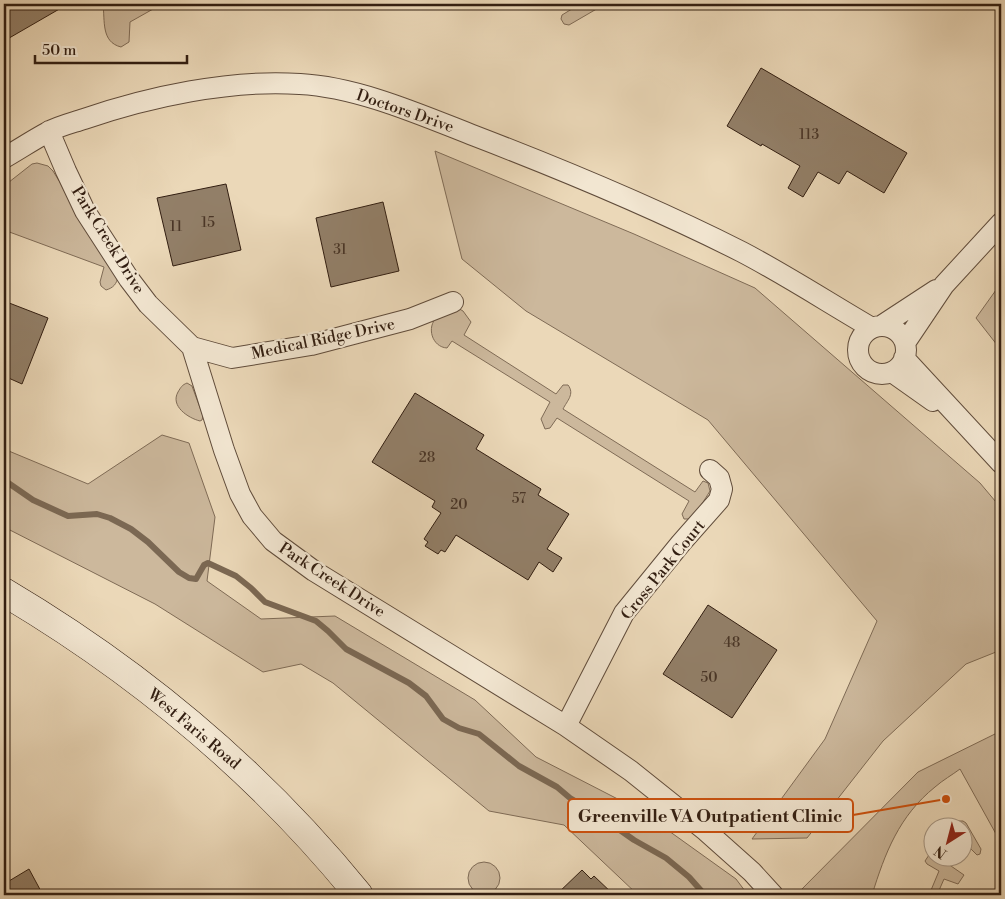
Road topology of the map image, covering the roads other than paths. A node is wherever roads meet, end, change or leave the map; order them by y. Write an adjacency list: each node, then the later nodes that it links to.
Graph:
1 (49, 132): 2 (street, Doctors Drive); 6 (street, Doctors Drive); 7 (street, Park Creek Drive)
2 (4, 158)
3 (1001, 223): 4 (street)
4 (944, 285): 6 (street); 8 (street)
5 (453, 302): 7 (street, Medical Ridge Drive)
6 (870, 332): 8 (street, Doctors Drive); 8 (street)
7 (192, 347): 12 (street, Park Creek Drive)
8 (900, 358): 9 (street, Doctors Drive)
9 (1001, 463)
10 (710, 470): 12 (street, Cross Park Court)
11 (4, 592): 13 (main road, West Faris Road)
12 (566, 726): 14 (street, Park Creek Drive)
13 (359, 895)
14 (773, 895)

